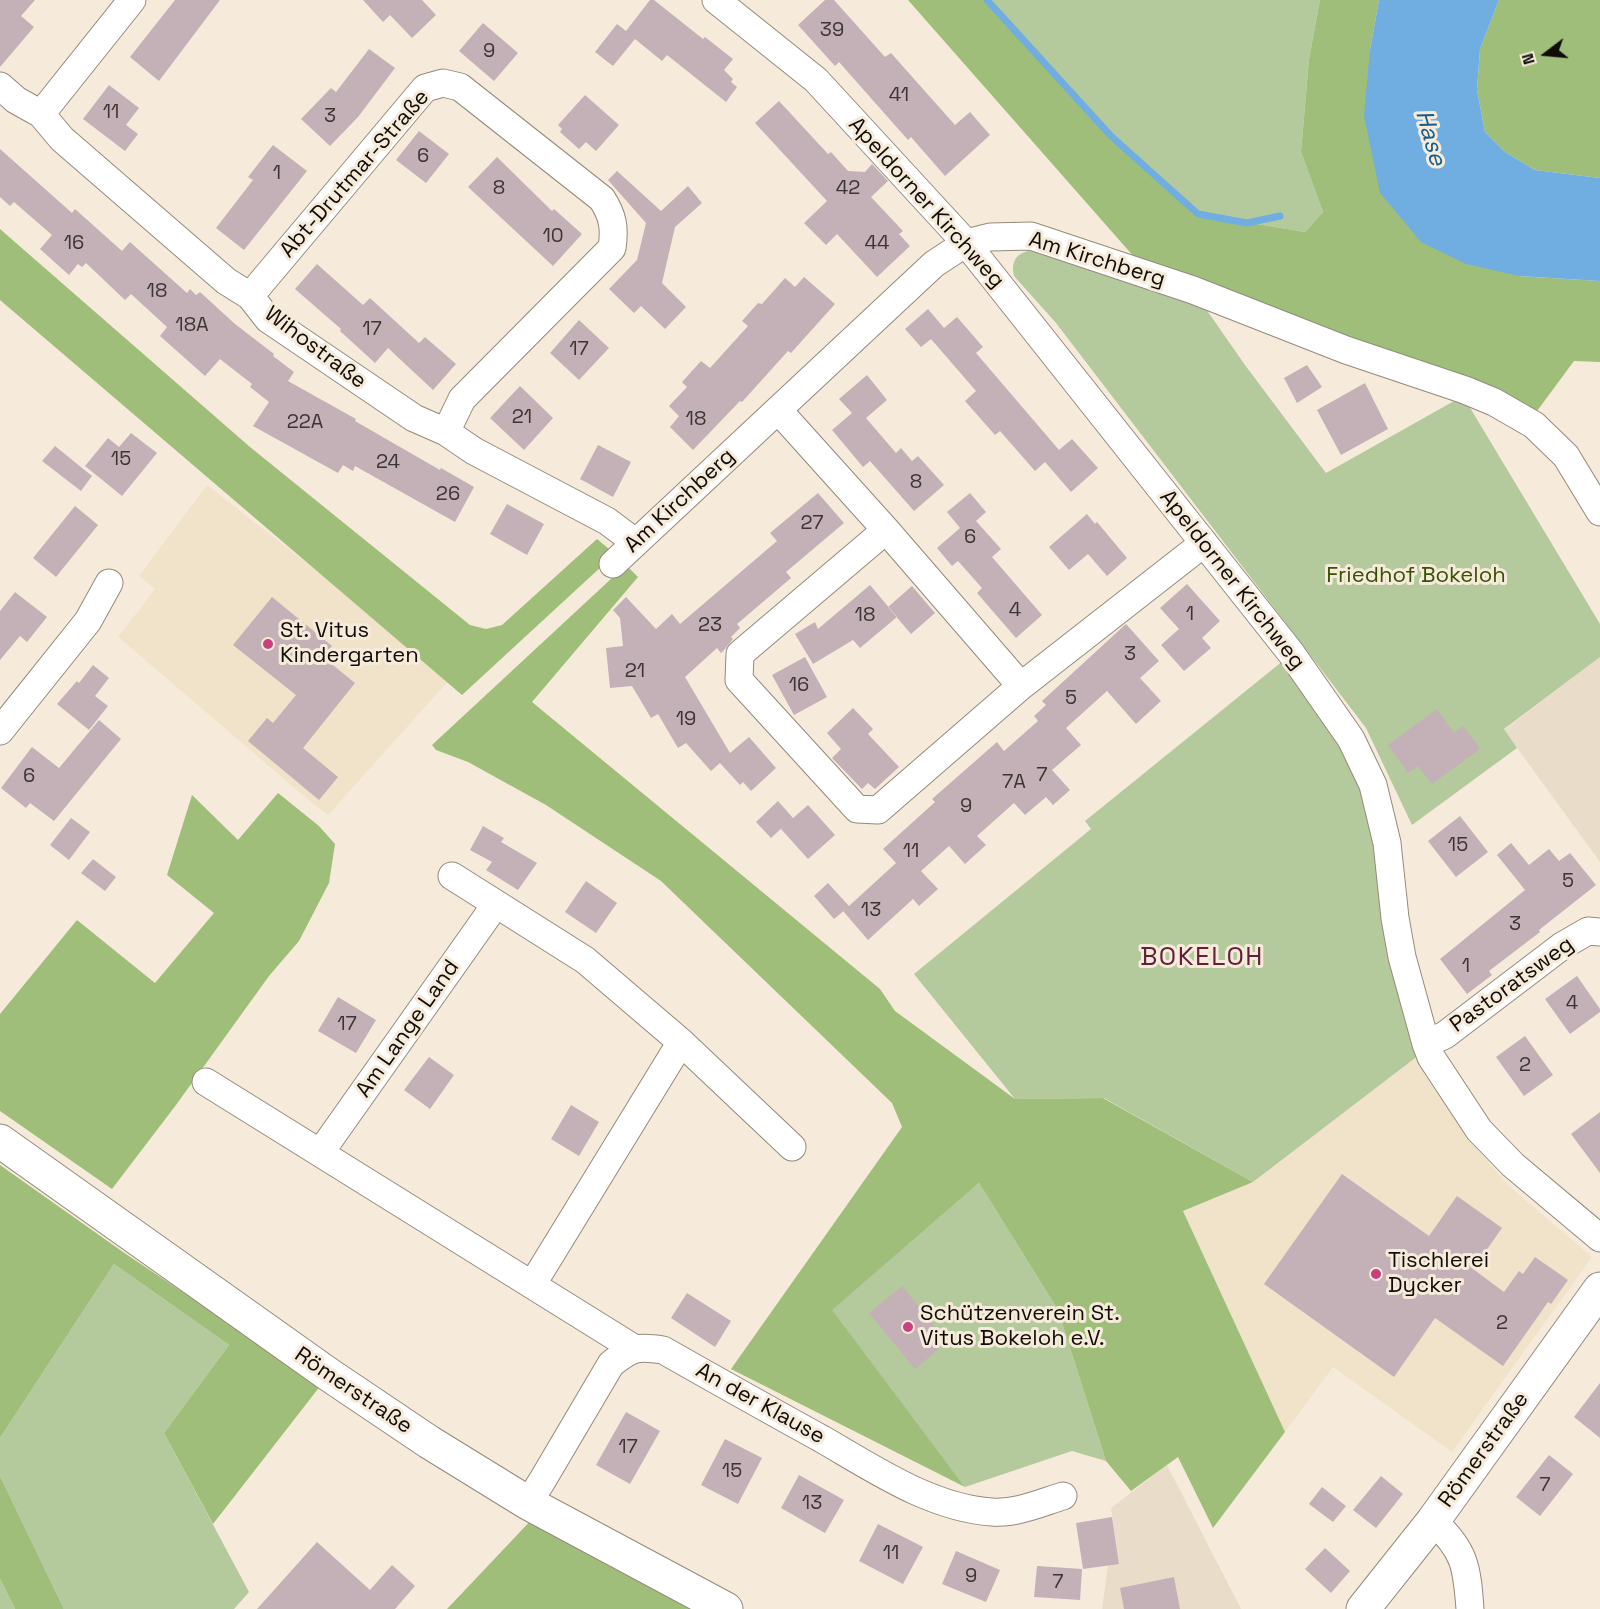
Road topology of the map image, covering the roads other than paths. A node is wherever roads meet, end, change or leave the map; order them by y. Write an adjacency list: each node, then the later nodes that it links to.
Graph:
1 (132, 0): 4 (street)
2 (716, 0): 5 (street, Apeldorner Kirchweg)
3 (0, 86): 4 (street, Wihostraße)
4 (41, 114): 6 (street, Wihostraße)
5 (966, 243): 7 (street, Am Kirchberg); 9 (street, Am Kirchberg); 12 (street, Apeldorner Kirchweg)
6 (250, 296): 8 (street, Wihostraße); 8 (street, Abt-Drutmar-Straße)
7 (778, 410): 10 (street); 11 (street, Am Kirchberg)
8 (446, 432): 11 (street, Wihostraße)
9 (1600, 512)
10 (886, 530): 15 (street); 15 (street)
11 (635, 542): 13 (street, Am Kirchberg)
12 (1204, 543): 15 (street); 21 (street, Apeldorner Kirchweg)
13 (613, 564)
14 (109, 583): 16 (street)
15 (1021, 686)
16 (0, 731)
17 (452, 876): 18 (street)
18 (496, 904): 20 (street); 25 (street, Am Lange Land)
19 (1600, 932): 21 (street, Pastoratsweg)
20 (681, 1042): 24 (street); 27 (street)
21 (1426, 1044): 26 (street, Apeldorner Kirchweg)
22 (206, 1082): 25 (street)
23 (0, 1142): 31 (street, Römerstraße)
24 (792, 1148)
25 (320, 1153): 27 (street)
26 (1600, 1238)
27 (532, 1285): 29 (street)
28 (1600, 1288): 32 (street, Römerstraße)
29 (635, 1349): 30 (street, An der Klause); 31 (street)
30 (1063, 1496)
31 (528, 1503): 33 (street, Römerstraße)
32 (1433, 1521): 34 (street, Römerstraße); 35 (street)
33 (726, 1609)
34 (1363, 1609)
35 (1470, 1609)

